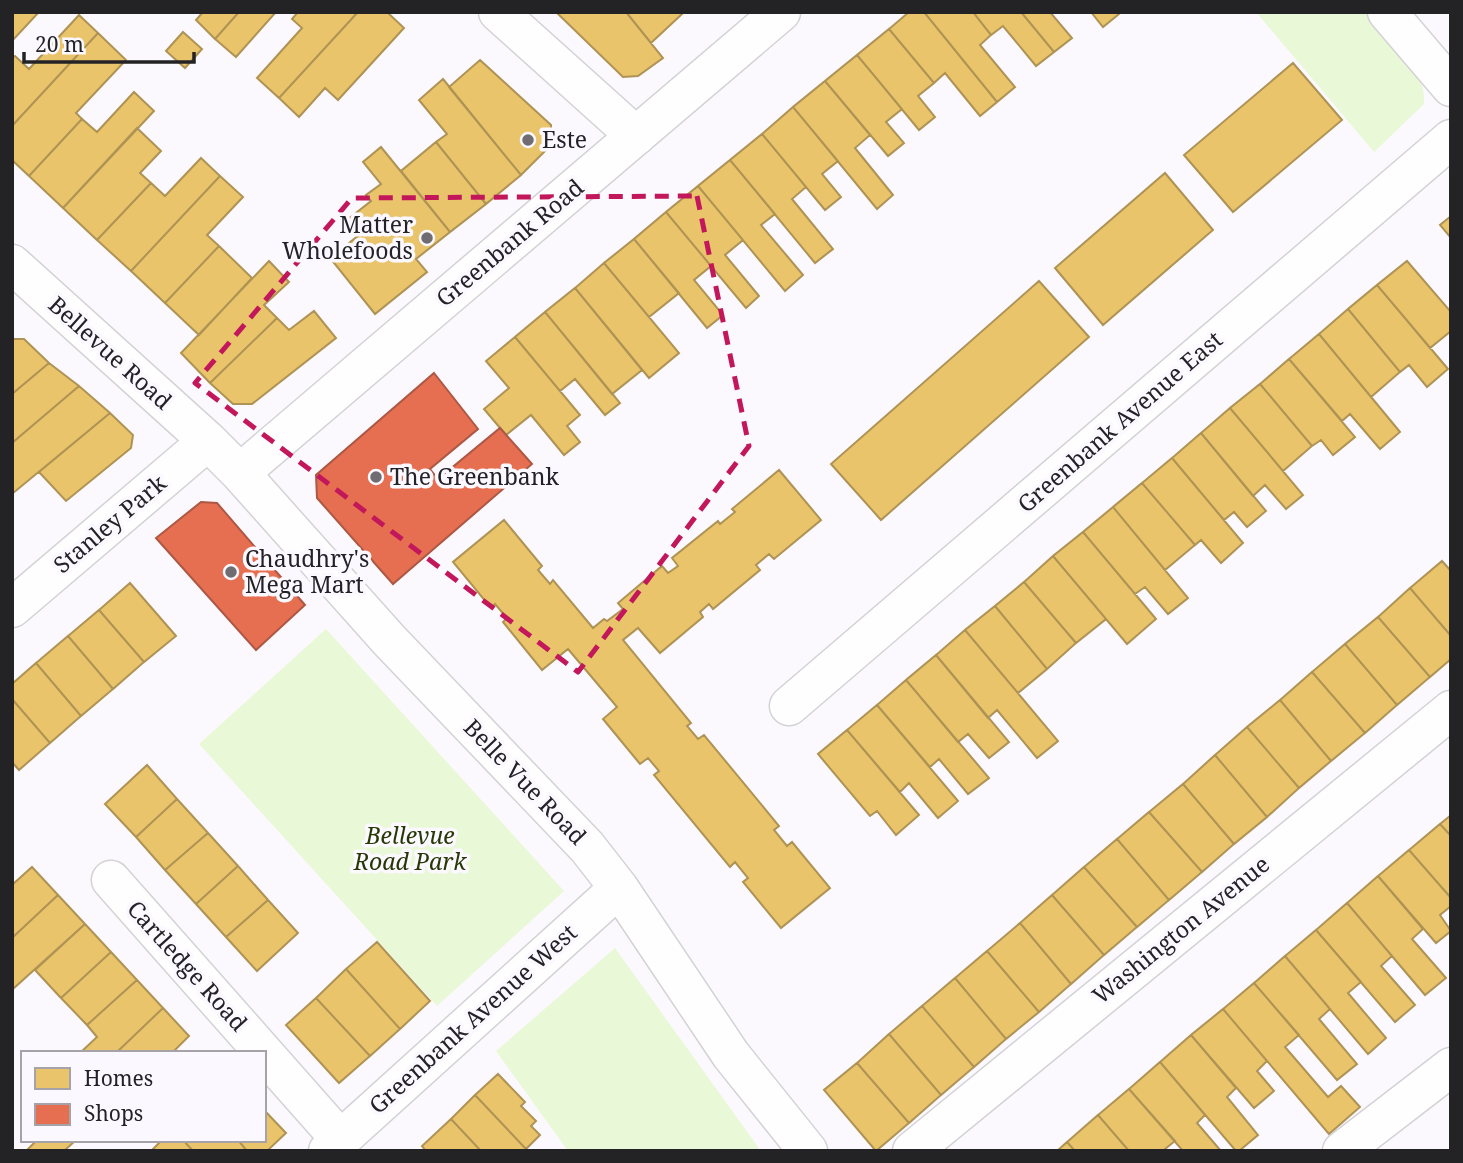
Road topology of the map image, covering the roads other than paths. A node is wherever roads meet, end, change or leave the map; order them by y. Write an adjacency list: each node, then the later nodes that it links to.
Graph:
1 (498, 12): 5 (street)
2 (781, 12): 5 (street, Greenbank Road)
3 (1387, 12): 4 (street)
4 (1451, 87)
5 (636, 136): 9 (street, Greenbank Road)
6 (1451, 139): 11 (street, Greenbank Avenue East)
7 (12, 264): 8 (street, Bellevue Road)
8 (208, 441): 9 (street, Belle Vue Road); 10 (street, Stanley Park)
9 (240, 473): 14 (street, Belle Vue Road)
10 (12, 608)
11 (789, 706)
12 (1451, 710): 20 (street, Washington Avenue)
13 (111, 880): 15 (street, Cartledge Road)
14 (619, 888): 18 (street, Greenbank Avenue West); 19 (street, Belle Vue Road)
15 (262, 1051)
16 (266, 1056): 18 (street, Cartledge Road)
17 (1451, 1068): 21 (street)
18 (334, 1145)
19 (807, 1151)
20 (912, 1151)
21 (1342, 1151)

